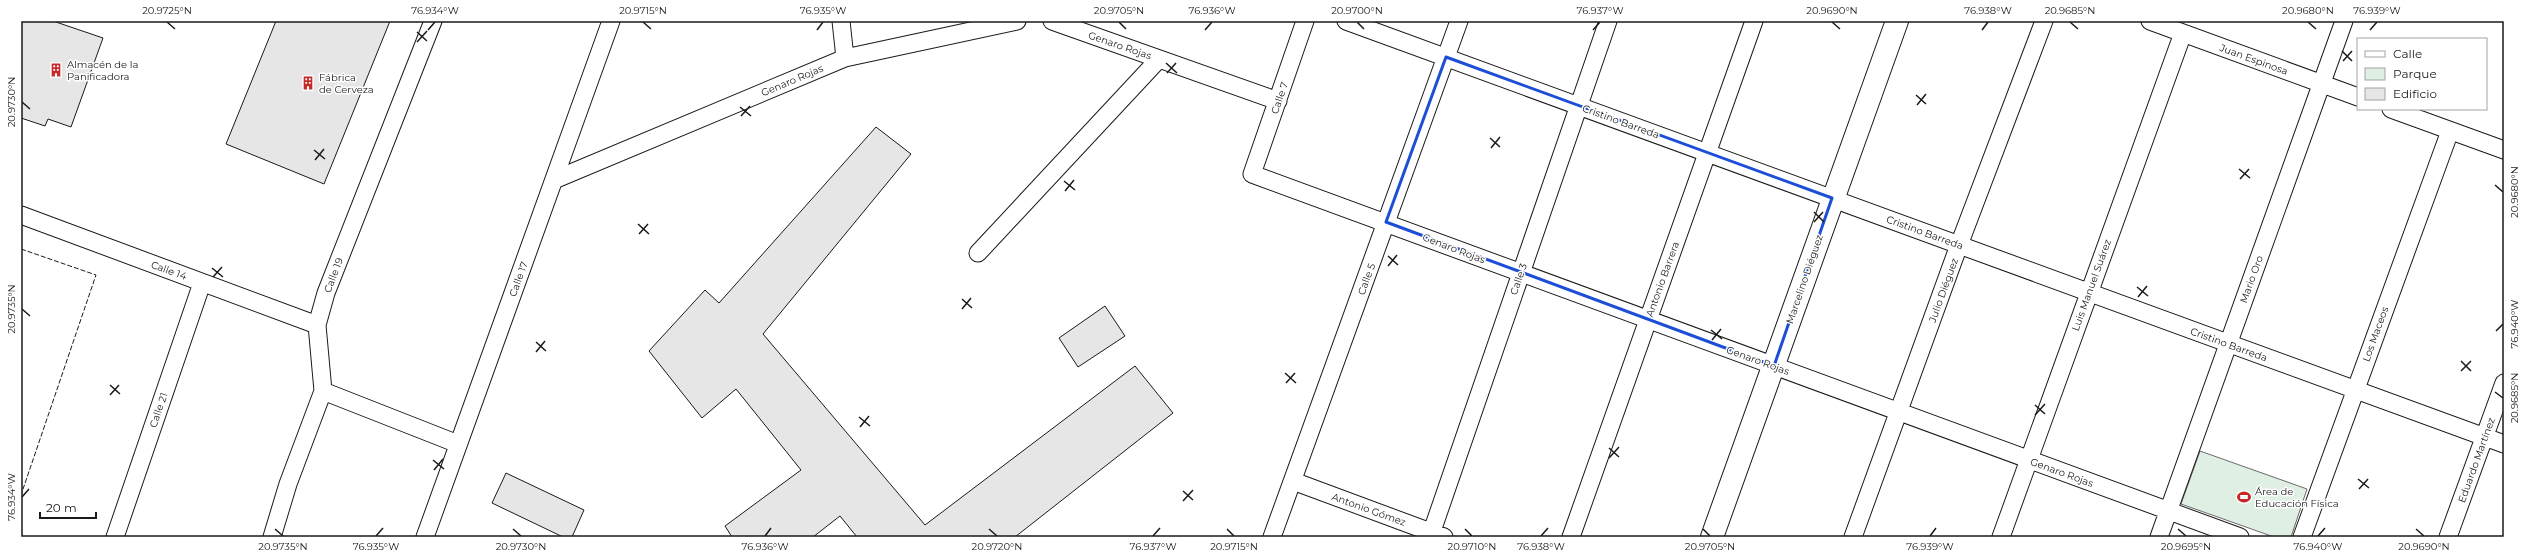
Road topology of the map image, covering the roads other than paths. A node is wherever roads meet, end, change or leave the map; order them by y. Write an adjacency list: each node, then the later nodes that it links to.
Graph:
1 (433, 21): 38 (street, Calle 19)
2 (611, 21): 28 (street, Calle 17)
3 (841, 21): 17 (street)
4 (1017, 21): 17 (street, Genaro Rojas)
5 (1052, 21): 18 (street, Genaro Rojas)
6 (1305, 21): 21 (street, Calle 7)
7 (1346, 21): 16 (street, Cristino Barreda)
8 (1459, 21): 16 (street, Calle 5)
9 (1608, 21): 22 (street, Calle 3)
10 (1754, 21): 26 (street, Antonio Barrera)
11 (1897, 21): 29 (street, Marcelino Diéguez)
12 (2044, 21): 32 (street, Julio Diéguez)
13 (2150, 21): 15 (street, Juan Espinosa)
14 (2344, 21): 19 (street, Mario Oro)
15 (2183, 33): 19 (street, Juan Espinosa); 36 (street, Luis Manuel Suárez)
16 (1446, 57): 22 (street, Cristino Barreda); 31 (street, Calle 5)
17 (845, 58): 28 (street, Genaro Rojas)
18 (1159, 59): 21 (street, Genaro Rojas); 33 (street)
19 (2321, 84): 20 (street, Juan Espinosa); 39 (street, Mario Oro)
20 (2357, 97)
21 (1278, 101): 27 (street, Calle 7)
22 (1578, 106): 26 (street, Cristino Barreda); 34 (street, Calle 3)
23 (2393, 110): 24 (street)
24 (2450, 131): 25 (street); 42 (street, Los Maceos)
25 (2504, 150)
26 (1707, 153): 29 (street, Cristino Barreda); 37 (street, Antonio Barrera)
27 (1252, 174): 31 (street, Genaro Rojas)
28 (554, 180): 46 (street, Calle 17)
29 (1832, 198): 32 (street, Cristino Barreda); 40 (street, Marcelino Diéguez)
30 (21, 216): 35 (street, Calle 14)
31 (1386, 222): 34 (street, Genaro Rojas); 49 (street, Calle 5)
32 (1959, 245): 36 (street, Cristino Barreda); 44 (street, Julio Diéguez)
33 (978, 253)
34 (1520, 272): 37 (street, Genaro Rojas); 51 (street, Calle 3)
35 (202, 282): 38 (street, Calle 14); 52 (street, Calle 21)
36 (2088, 292): 39 (street, Cristino Barreda); 48 (street, Luis Manuel Suárez)
37 (1648, 319): 40 (street, Genaro Rojas); 56 (street, Antonio Barrera)
38 (317, 325): 43 (street, Calle 19)
39 (2228, 343): 42 (street, Cristino Barreda); 50 (street, Mario Oro)
40 (1774, 366): 44 (street, Genaro Rojas); 57 (street, Marcelino Diéguez)
41 (2504, 383): 45 (street, Eduardo Martínez)
42 (2355, 389): 45 (street, Cristino Barreda); 62 (street, Los Maceos)
43 (323, 391): 46 (street); 53 (street, Calle 19)
44 (1899, 412): 48 (street, Genaro Rojas); 58 (street, Julio Diéguez)
45 (2484, 437): 47 (street, Cristino Barreda); 63 (street, Eduardo Martínez)
46 (458, 444): 54 (street, Calle 17)
47 (2504, 444)
48 (2029, 459): 50 (street, Genaro Rojas); 59 (street, Luis Manuel Suárez)
49 (1293, 481): 51 (street, Antonio Gómez); 55 (street, Calle 5)
50 (2168, 510): 60 (street, Mario Oro); 61 (street, Genaro Rojas)
51 (1435, 536)
52 (115, 537)
53 (272, 537)
54 (425, 537)
55 (1272, 537)
56 (1571, 537)
57 (1712, 537)
58 (1853, 537)
59 (2001, 537)
60 (2159, 537)
61 (2240, 537)
62 (2302, 537)
63 (2448, 537)

